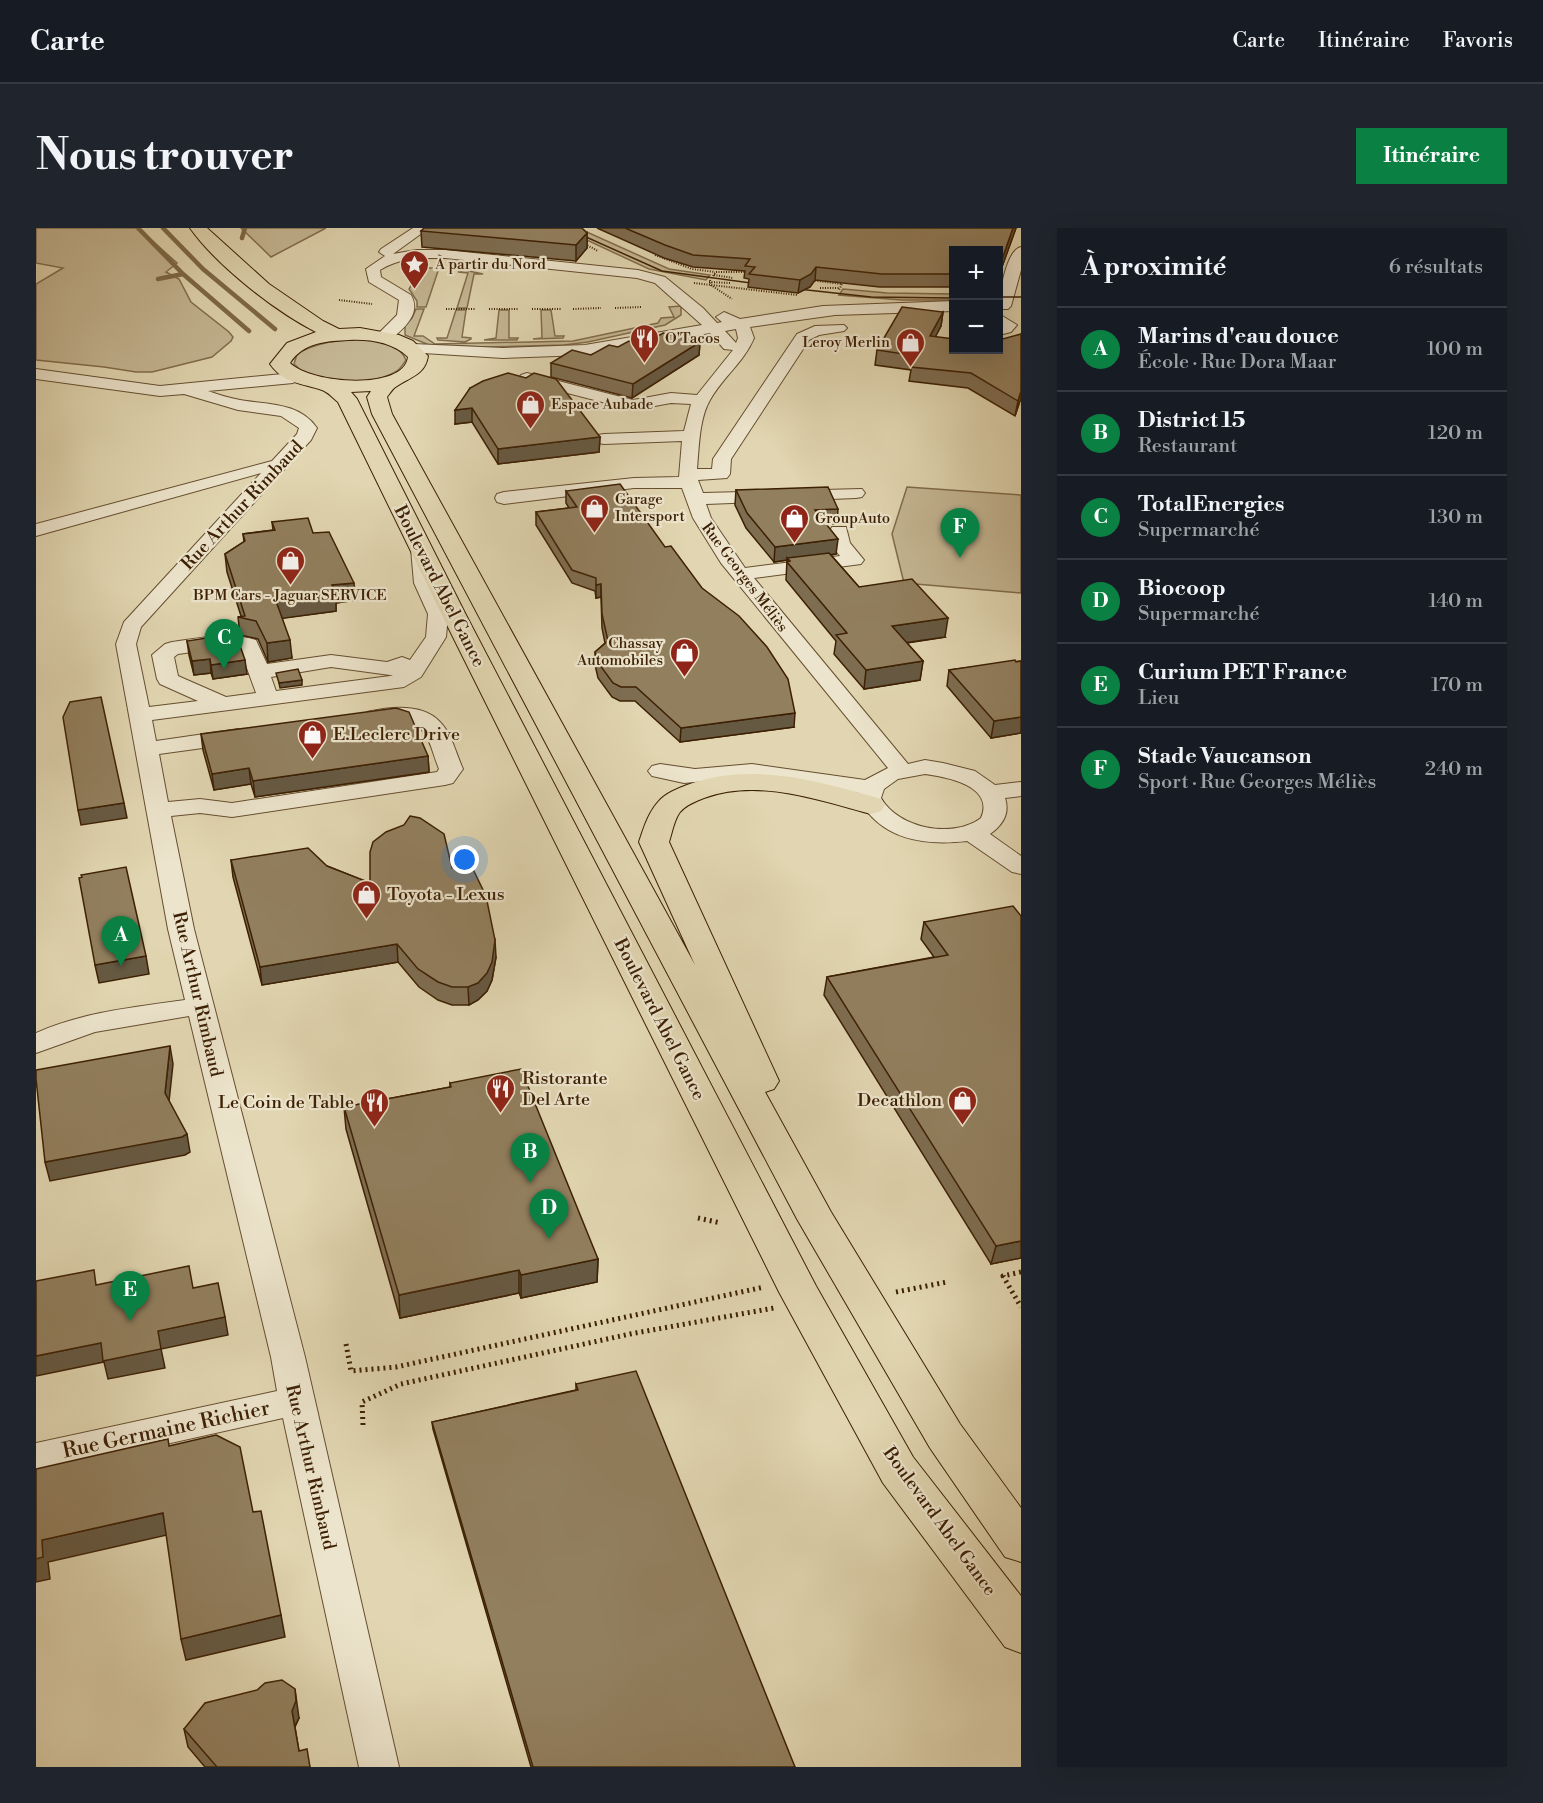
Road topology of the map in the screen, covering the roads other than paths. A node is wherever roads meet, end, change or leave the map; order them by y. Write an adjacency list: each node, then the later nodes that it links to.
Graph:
1 (179, 228): 17 (main road)
2 (198, 228): 15 (main road)
3 (422, 228): 5 (street)
4 (1021, 251): 6 (street)
5 (386, 252)
6 (1003, 300)
7 (949, 306): 10 (street)
8 (1021, 306): 9 (street)
9 (1003, 309)
10 (842, 310): 12 (street); 13 (street); 33 (street)
11 (1003, 315): 14 (street)
12 (716, 322): 13 (street); 16 (street); 18 (street); 19 (street)
13 (741, 326): 19 (street)
14 (1003, 329)
15 (336, 335): 16 (main road); 17 (main road)
16 (384, 337): 18 (main road)
17 (300, 344): 20 (main road)
18 (414, 357): 24 (main road)
19 (732, 358): 28 (street)
20 (286, 371): 23 (street); 25 (street); 26 (main road)
21 (36, 374): 27 (street)
22 (527, 378): 28 (street)
23 (261, 381): 25 (street); 29 (street)
24 (388, 381): 26 (main road); 58 (main road, Boulevard Abel Gance)
25 (216, 386): 27 (street); 29 (street, Rue Arthur Rimbaud)
26 (332, 387): 38 (main road, Boulevard Abel Gance)
27 (189, 390): 29 (street, Rue Arthur Rimbaud)
28 (701, 400): 30 (street)
29 (260, 407): 32 (street, Rue Arthur Rimbaud)
30 (691, 436): 31 (street); 33 (street)
31 (604, 439)
32 (278, 465): 36 (street); 44 (street, Rue Arthur Rimbaud)
33 (690, 485): 34 (street); 35 (street); 39 (street, Rue Georges Méliès)
34 (856, 494)
35 (504, 498)
36 (36, 530)
37 (840, 531): 39 (street)
38 (421, 549): 40 (street); 62 (main road, Boulevard Abel Gance)
39 (742, 574): 48 (street, Rue Georges Méliès)
40 (428, 651): 41 (street); 42 (street)
41 (259, 672): 42 (street); 43 (street)
42 (267, 698): 43 (street)
43 (222, 704): 44 (street)
44 (148, 714): 47 (street, Rue Arthur Rimbaud)
45 (353, 720): 53 (street)
46 (261, 733): 47 (street)
47 (146, 749): 53 (street, Rue Arthur Rimbaud)
48 (900, 769): 50 (street); 51 (street)
49 (1021, 789): 50 (street)
50 (991, 792): 54 (street)
51 (871, 796): 52 (main road); 52 (street); 54 (street)
52 (676, 801): 58 (main road)
53 (158, 810): 56 (street, Rue Arthur Rimbaud)
54 (972, 833): 55 (street)
55 (1021, 867)
56 (200, 1005): 57 (street); 59 (street, Rue Arthur Rimbaud)
57 (36, 1044)
58 (816, 1220): 61 (main road, Boulevard Abel Gance)
59 (296, 1401): 60 (street, Rue Germaine Richier); 63 (street, Rue Arthur Rimbaud)
60 (36, 1458)
61 (1021, 1543)
62 (1021, 1632)
63 (379, 1767)

